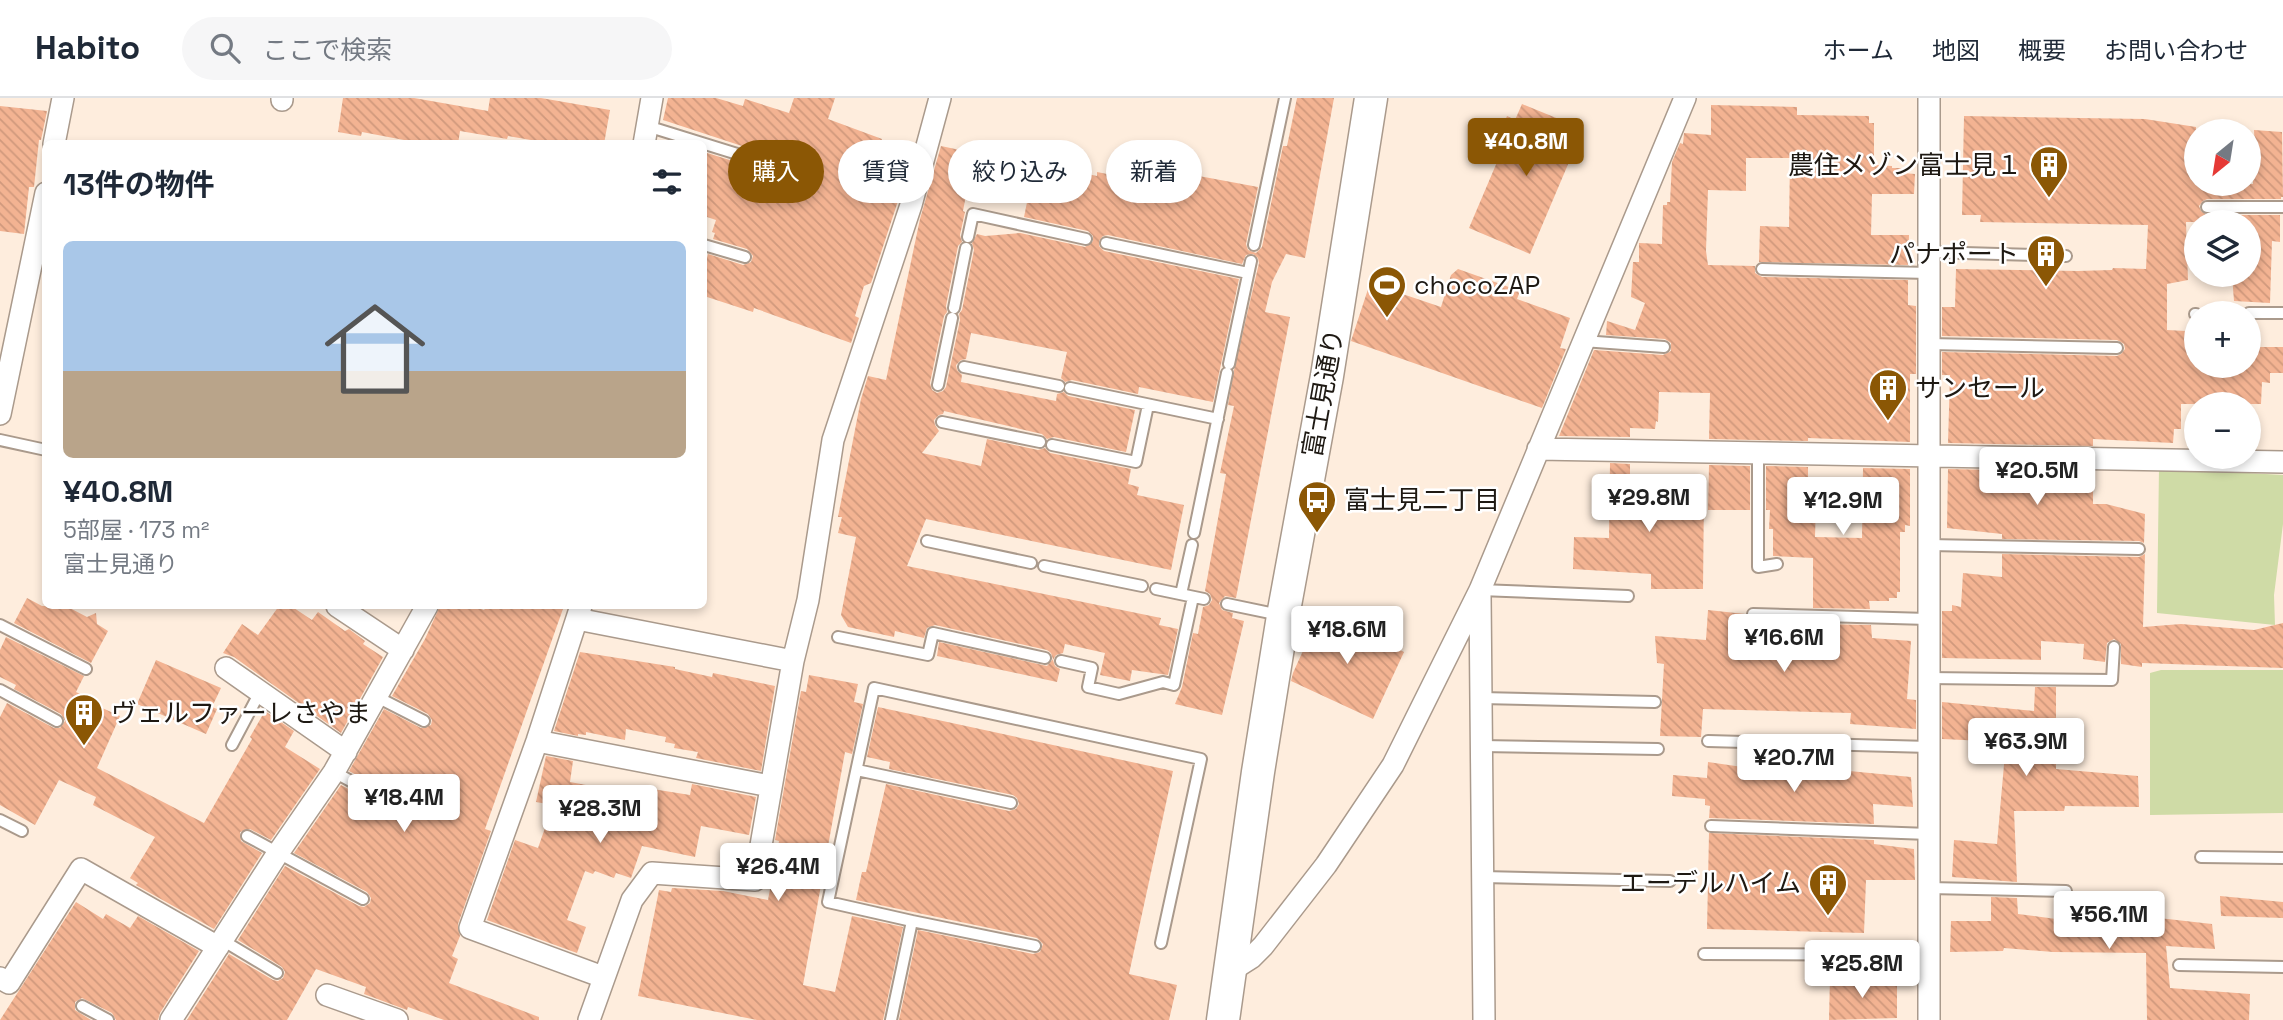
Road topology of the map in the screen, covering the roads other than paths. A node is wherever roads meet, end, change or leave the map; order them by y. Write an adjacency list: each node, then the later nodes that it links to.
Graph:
1 (63, 98): 9 (street)
2 (652, 98): 8 (street)
3 (940, 98): 71 (street)
4 (1285, 98): 18 (lane)
5 (1371, 98): 64 (street, 富士見通り)
6 (1685, 98): 28 (street)
7 (1929, 98): 23 (street)
8 (646, 135): 10 (lane)
9 (55, 140)
10 (667, 140)
11 (707, 150): 12 (lane)
12 (728, 155)
13 (2207, 207): 14 (lane)
14 (2283, 207)
15 (42, 212): 35 (street)
16 (1086, 239): 33 (lane)
17 (1106, 243): 25 (lane)
18 (1254, 245)
19 (707, 246): 21 (lane)
20 (2066, 256): 23 (lane)
21 (745, 257)
22 (1251, 261): 25 (lane)
23 (1929, 263): 24 (lane); 29 (street)
24 (1762, 269)
25 (1248, 273): 36 (lane)
26 (2261, 313): 27 (lane)
27 (2283, 313)
28 (1583, 341): 30 (lane); 42 (street)
29 (1930, 344): 31 (lane); 44 (street)
30 (1664, 347)
31 (2117, 348)
32 (964, 366): 34 (lane)
33 (938, 385)
34 (1148, 405): 36 (lane); 40 (lane)
35 (0, 414)
36 (1218, 419): 46 (lane)
37 (942, 422): 39 (lane)
38 (0, 440): 41 (lane)
39 (1040, 442)
40 (1052, 445)
41 (42, 449)
42 (1538, 449): 43 (street); 56 (street)
43 (1758, 453): 44 (street); 52 (lane)
44 (1929, 456): 45 (street); 49 (street)
45 (2283, 462)
46 (1194, 533)
47 (927, 541): 51 (lane)
48 (1192, 545): 57 (lane)
49 (1929, 545): 50 (lane); 65 (street)
50 (2139, 549)
51 (1031, 564)
52 (1777, 564)
53 (1044, 566): 54 (lane)
54 (1142, 586)
55 (1156, 589): 57 (lane)
56 (1480, 590): 58 (lane); 79 (street); 117 (street)
57 (1181, 594): 72 (lane)
58 (1628, 596)
59 (1227, 604): 64 (lane)
60 (342, 609): 69 (street)
61 (425, 609): 69 (street)
62 (579, 612): 71 (street); 83 (street)
63 (1753, 614): 65 (lane)
64 (1283, 616): 117 (street, 富士見通り)
65 (1928, 619): 75 (street)
66 (0, 625): 74 (lane)
67 (838, 637): 70 (lane)
68 (2114, 647): 75 (lane)
69 (403, 650): 78 (street)
70 (1045, 658)
71 (793, 661): 92 (street)
72 (1061, 661)
73 (226, 668): 77 (street)
74 (86, 669)
75 (1928, 678): 87 (street)
76 (0, 690): 81 (lane)
77 (260, 692): 85 (lane); 89 (street)
78 (377, 697): 82 (lane); 89 (street)
79 (1481, 698): 80 (lane); 86 (street)
80 (1655, 702)
81 (57, 721)
82 (424, 721)
83 (537, 741): 92 (street); 118 (street)
84 (1708, 741): 87 (lane)
85 (232, 745)
86 (1482, 746): 88 (lane); 103 (street)
87 (1930, 747): 98 (street)
88 (1658, 749)
89 (346, 752): 91 (street)
90 (857, 770): 93 (lane); 108 (lane); 110 (lane)
91 (334, 772): 94 (lane); 100 (street)
92 (770, 786): 118 (street)
93 (1011, 803)
94 (401, 808)
95 (0, 820): 97 (lane)
96 (1712, 826): 98 (lane)
97 (22, 831)
98 (1929, 834): 105 (street)
99 (247, 836): 100 (lane)
100 (278, 853): 107 (lane); 109 (street)
101 (2201, 858): 102 (lane)
102 (2283, 858)
103 (1483, 877): 104 (lane); 128 (street)
104 (1670, 881)
105 (1929, 888): 106 (lane); 113 (street)
106 (2066, 891)
107 (363, 899)
108 (912, 921): 111 (lane); 126 (lane)
109 (220, 943): 116 (lane); 119 (street); 123 (street)
110 (1161, 943)
111 (1035, 946)
112 (1704, 954): 113 (lane)
113 (1929, 954): 129 (street)
114 (2179, 965): 115 (lane)
115 (2283, 967)
116 (277, 972)
117 (1229, 972): 127 (street, 富士見通り)
118 (603, 977): 125 (street)
119 (0, 978)
120 (327, 995): 124 (street)
121 (82, 1006): 122 (lane)
122 (108, 1020)
123 (171, 1020)
124 (397, 1020)
125 (589, 1020)
126 (891, 1020)
127 (1223, 1020)
128 (1484, 1020)
129 (1928, 1020)

